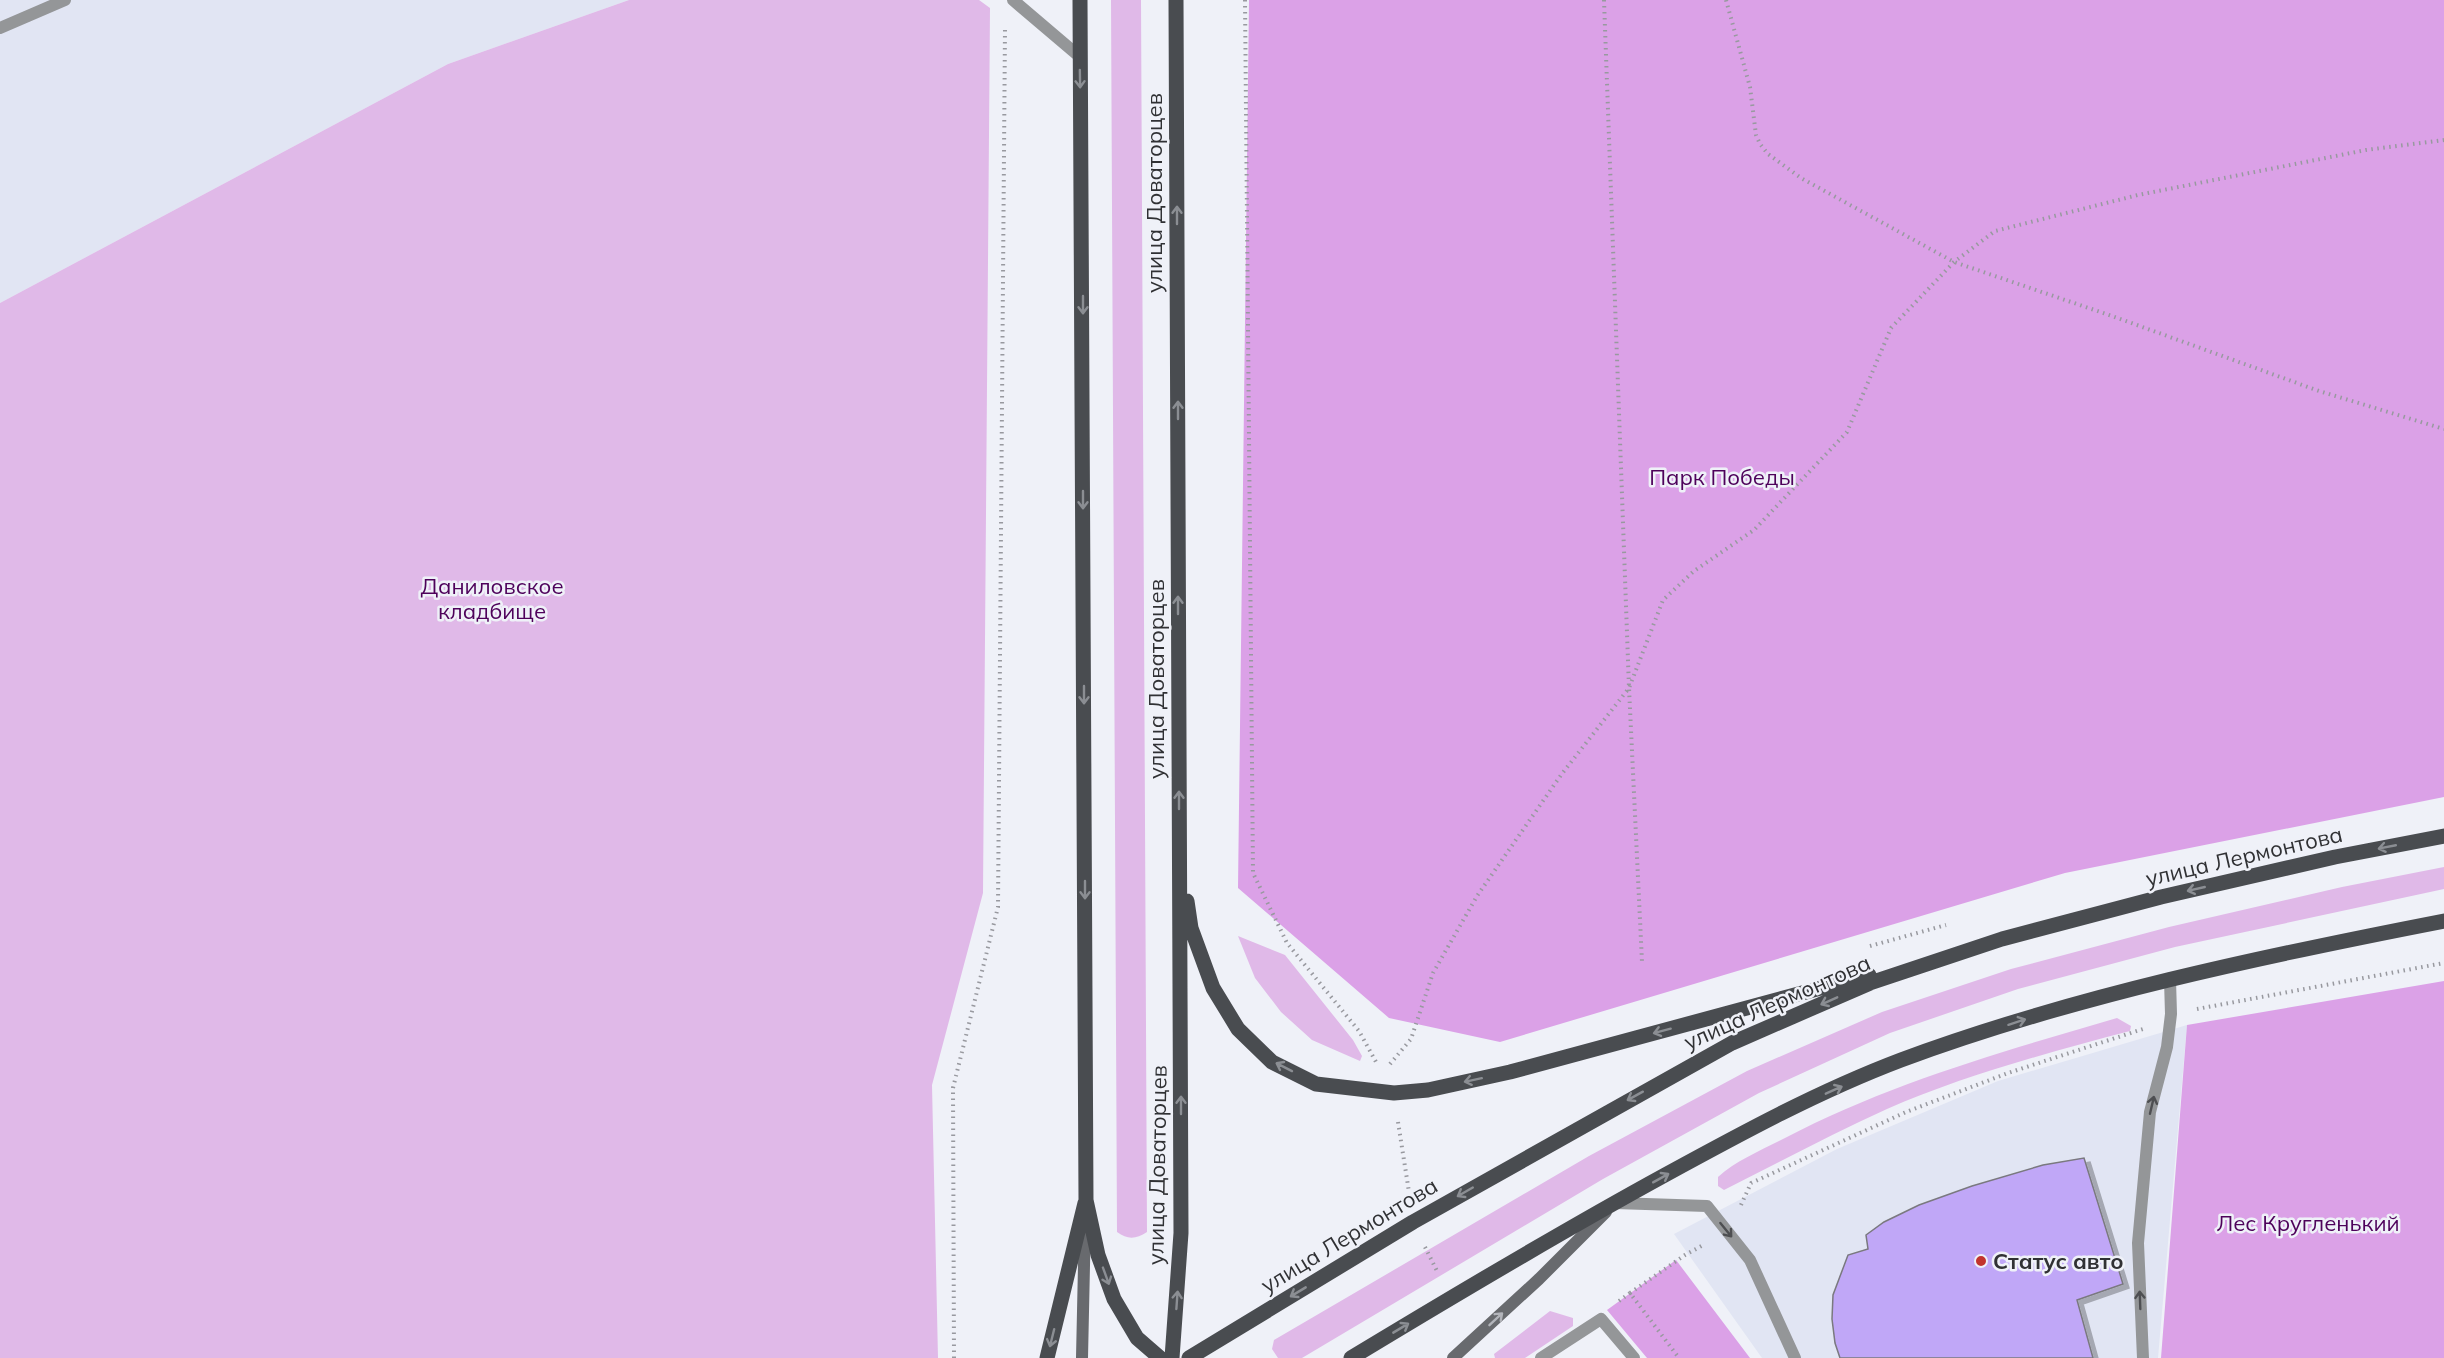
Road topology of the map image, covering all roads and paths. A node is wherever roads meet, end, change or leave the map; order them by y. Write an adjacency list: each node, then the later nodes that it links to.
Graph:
1 (65, 0): 9 (lane)
2 (1013, 0): 10 (lane)
3 (1080, 0): 10 (main road)
4 (1176, 0): 16 (main road, улица Доваторцев, one-way to 4)
5 (1245, 0): 14 (path)
6 (1604, 0): 14 (path)
7 (1726, 0): 12 (path)
8 (1005, 24): 30 (path)
9 (0, 28)
10 (1080, 57): 24 (main road, one-way to 24)
11 (2444, 140): 12 (path)
12 (1954, 262): 13 (path); 14 (path)
13 (2444, 429)
14 (1629, 688): 19 (path)
15 (2444, 836): 18 (main road, улица Лермонтова, one-way to 18)
16 (1179, 859): 23 (main road, one-way to 16); 34 (main road, улица Доваторцев, one-way to 16)
17 (2444, 921): 21 (main road)
18 (2002, 939): 23 (main road, one-way to 23); 26 (main road, улица Лермонтова, one-way to 26)
19 (1641, 962)
20 (2444, 963): 22 (path)
21 (2170, 980): 22 (lane); 25 (main road, one-way to 21)
22 (2171, 1014): 27 (path); 41 (lane, one-way to 22)
23 (1394, 1093): 26 (path)
24 (1086, 1200): 31 (main road, one-way to 31); 32 (main road); 33 (main road, one-way to 33)
25 (1615, 1203): 27 (lane, one-way to 27); 29 (main road); 37 (main road, one-way to 25)
26 (1413, 1222): 29 (path); 35 (main road, улица Лермонтова, one-way to 35)
27 (1728, 1232): 28 (path); 40 (lane)
28 (1630, 1293)
29 (1450, 1298): 36 (main road, one-way to 29)
30 (954, 1358)
31 (1047, 1358)
32 (1082, 1358)
33 (1160, 1358)
34 (1172, 1358)
35 (1189, 1358)
36 (1351, 1358)
37 (1453, 1358)
38 (1541, 1358): 39 (lane)
39 (1634, 1358)
40 (1794, 1358)
41 (2143, 1358)

